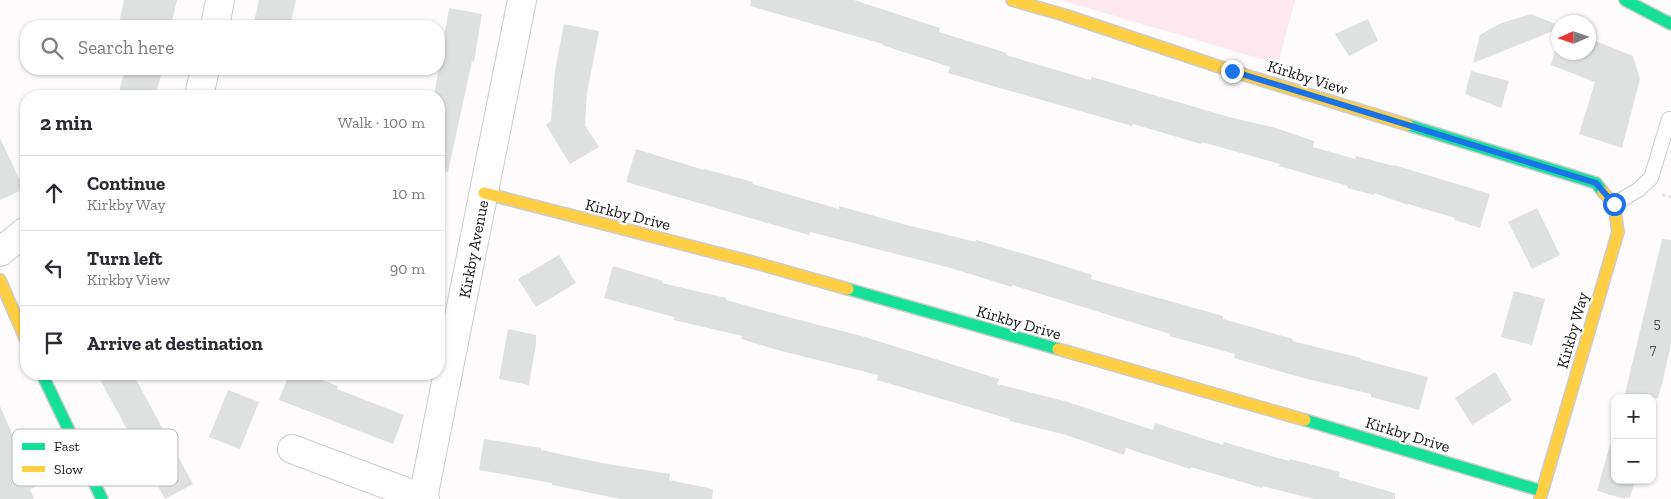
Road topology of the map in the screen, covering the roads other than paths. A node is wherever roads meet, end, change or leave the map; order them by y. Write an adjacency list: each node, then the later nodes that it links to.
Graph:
1 (220, 0): 5 (street)
2 (522, 0): 10 (street, Kirkby Avenue)
3 (1012, 0): 11 (main road, Kirkby View)
4 (1625, 0): 6 (main road)
5 (216, 20)
6 (1671, 24)
7 (204, 75): 8 (street)
8 (200, 90)
9 (1669, 119): 11 (lane)
10 (484, 193): 20 (main road, Kirkby Drive); 22 (street, Kirkby Avenue)
11 (1614, 204): 20 (main road, Kirkby Way)
12 (20, 237): 13 (street)
13 (0, 252)
14 (0, 280): 15 (main road)
15 (20, 326)
16 (45, 380): 17 (main road)
17 (68, 429)
18 (292, 449): 22 (street)
19 (96, 486): 21 (main road)
20 (1541, 495)
21 (102, 499)
22 (424, 499)

